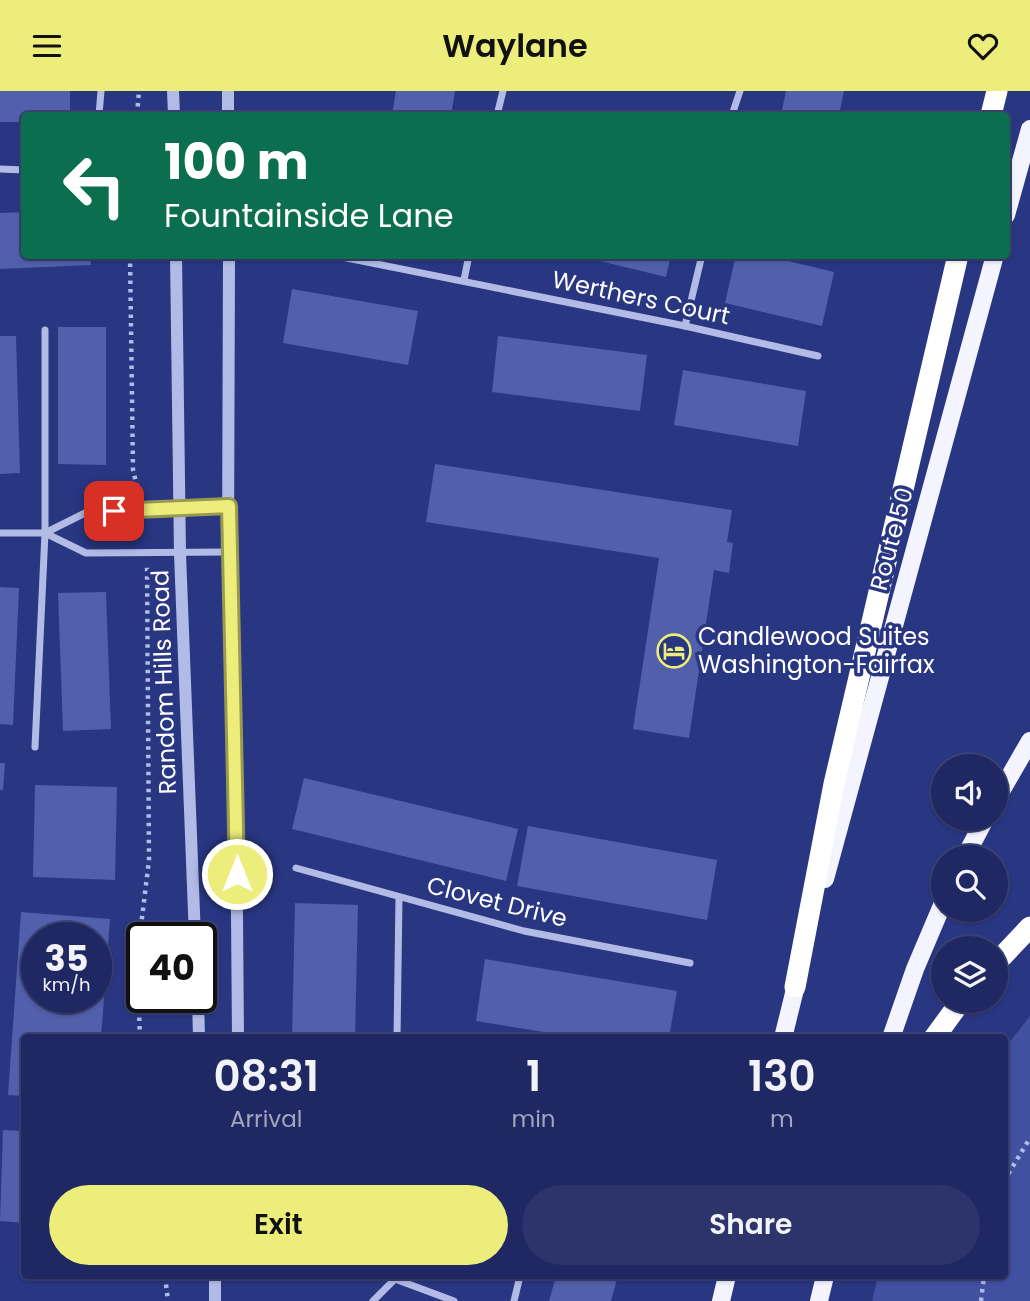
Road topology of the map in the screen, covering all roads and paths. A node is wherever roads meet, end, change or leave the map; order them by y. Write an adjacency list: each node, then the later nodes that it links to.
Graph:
1 (101, 91): 8 (street)
2 (139, 91): 9 (path)
3 (173, 91): 10 (street)
4 (228, 91): 11 (street)
5 (503, 91): 12 (street)
6 (740, 91): 13 (street)
7 (997, 91): 14 (highway)
8 (99, 112)
9 (137, 112)
10 (174, 112)
11 (228, 112)
12 (499, 112)
13 (733, 112)
14 (992, 112)
15 (1030, 129): 18 (main road)
16 (0, 169): 17 (street)
17 (21, 170)
18 (1010, 201)
19 (130, 259): 32 (path)
20 (176, 259): 33 (street, Random Hills Road)
21 (229, 259): 31 (street)
22 (353, 259): 27 (street, Werthers Court)
23 (468, 259): 27 (street)
24 (701, 259): 28 (street)
25 (957, 259): 49 (highway)
26 (994, 259): 49 (main road, Route 50)
27 (464, 280): 28 (street, Werthers Court)
28 (685, 326): 30 (street, Werthers Court)
29 (45, 330): 35 (street)
30 (818, 356)
31 (229, 506): 33 (street); 36 (street)
32 (142, 510): 33 (street); 35 (street)
33 (180, 510): 38 (street, Random Hills Road)
34 (0, 533): 35 (street)
35 (45, 533): 37 (street); 40 (street)
36 (228, 552): 38 (street); 54 (street)
37 (147, 554): 38 (street); 52 (path)
38 (180, 554): 44 (street, Random Hills Road)
39 (1030, 741): 41 (main road)
40 (34, 747)
41 (1008, 779)
42 (296, 868): 43 (street, Clovet Drive)
43 (398, 897): 48 (street, Clovet Drive); 55 (street)
44 (194, 922)
45 (935, 922): 57 (main road)
46 (1030, 927): 47 (highway)
47 (1008, 950)
48 (690, 963)
49 (795, 987): 56 (main road, Route 50)
50 (198, 1013): 53 (street)
51 (952, 1013): 58 (highway)
52 (140, 1034)
53 (199, 1034)
54 (238, 1034)
55 (397, 1034)
56 (784, 1034)
57 (892, 1034)
58 (937, 1034)
59 (1030, 1138): 60 (path)
60 (1008, 1174)
61 (165, 1279): 69 (path)
62 (215, 1279): 70 (street)
63 (394, 1279): 71 (street)
64 (401, 1279): 72 (street)
65 (519, 1279): 73 (street)
66 (726, 1279): 74 (main road)
67 (824, 1279): 75 (main road)
68 (984, 1279): 76 (path)
69 (168, 1301)
70 (215, 1301)
71 (373, 1301)
72 (454, 1301)
73 (514, 1301)
74 (721, 1301)
75 (819, 1301)
76 (981, 1301)

